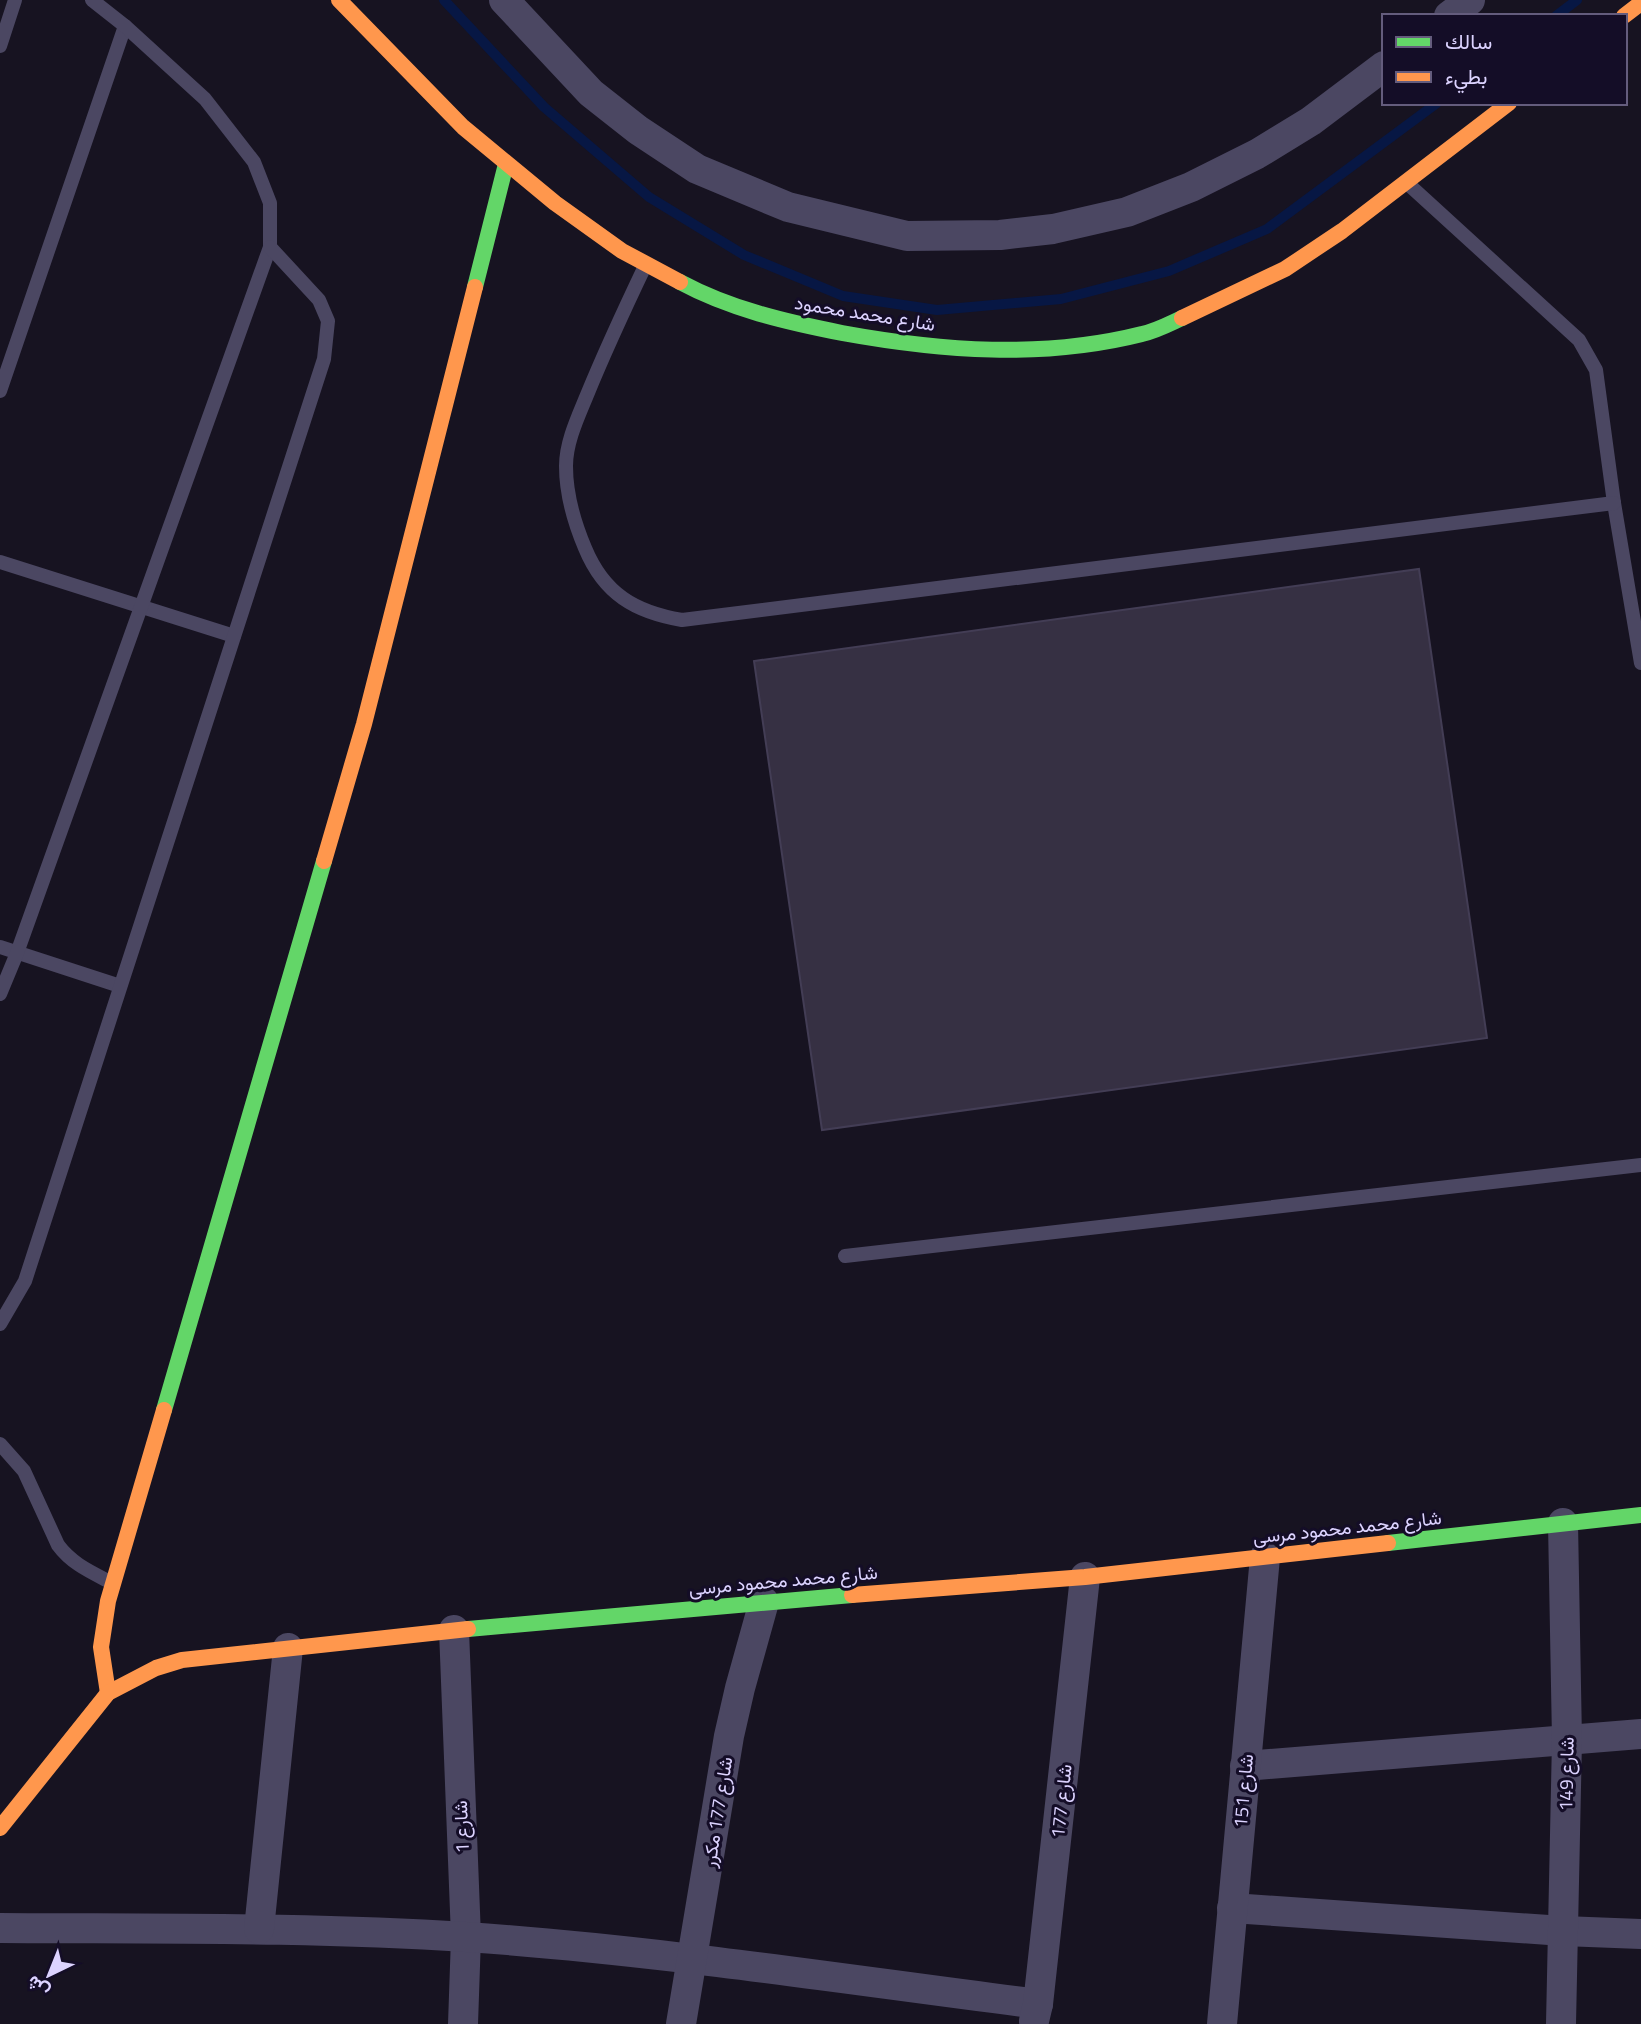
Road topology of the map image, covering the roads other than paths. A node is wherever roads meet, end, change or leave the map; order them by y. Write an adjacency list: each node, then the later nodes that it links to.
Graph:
1 (15, 0): 10 (lane)
2 (92, 0): 9 (lane)
3 (339, 0): 13 (street, شارع محمد محمود)
4 (504, 0): 11 (street)
5 (1470, 0): 7 (street)
6 (1641, 3): 8 (street)
7 (1452, 14)
8 (1627, 14)
9 (125, 26): 15 (lane); 17 (lane)
10 (0, 46)
11 (1382, 68)
12 (1506, 105): 14 (street, شارع محمد محمود)
13 (506, 164): 16 (street, شارع محمد محمود); 35 (street)
14 (1406, 182): 16 (street, شارع محمد محمود); 18 (lane)
15 (270, 247): 20 (lane); 21 (lane)
16 (646, 264): 18 (lane)
17 (0, 391)
18 (1614, 503): 22 (lane)
19 (0, 562): 20 (lane)
20 (141, 607): 21 (lane); 24 (lane)
21 (234, 636): 25 (lane)
22 (1641, 663)
23 (0, 947): 24 (lane)
24 (17, 953): 25 (lane); 26 (lane)
25 (120, 986): 29 (lane)
26 (0, 994)
27 (1641, 1165): 28 (lane)
28 (845, 1256)
29 (0, 1324)
30 (0, 1444): 35 (lane)
31 (1641, 1515): 32 (street, شارع محمد محمود مرسى)
32 (1563, 1523): 33 (street, شارع محمد محمود مرسى); 41 (street, شارع 149)
33 (1265, 1557): 34 (street, شارع محمد محمود مرسى); 42 (street, شارع 151)
34 (1085, 1577): 36 (street, شارع محمد محمود مرسى); 51 (street, شارع 177)
35 (113, 1584): 39 (street)
36 (764, 1602): 37 (street, شارع محمد محمود مرسى); 50 (street, شارع 177 مكرر)
37 (454, 1630): 38 (street, شارع محمد محمود مرسى); 49 (street, شارع 1)
38 (288, 1647): 39 (street, شارع محمد محمود مرسى); 46 (street)
39 (108, 1693): 43 (street, شارع محمد محمود مرسى)
40 (1641, 1734): 41 (street)
41 (1567, 1740): 42 (street); 47 (street, شارع 149)
42 (1245, 1766): 44 (street, شارع 151)
43 (0, 1828)
44 (1232, 1908): 47 (street); 54 (street, شارع 151)
45 (0, 1928): 46 (street)
46 (259, 1929): 49 (street)
47 (1563, 1931): 48 (street); 55 (street, شارع 149)
48 (1641, 1934)
49 (466, 1937): 50 (street); 52 (street, شارع 1)
50 (692, 1960): 51 (street); 53 (street, شارع 177 مكرر)
51 (1036, 2014)
52 (463, 2024)
53 (681, 2024)
54 (1222, 2024)
55 (1561, 2024)

